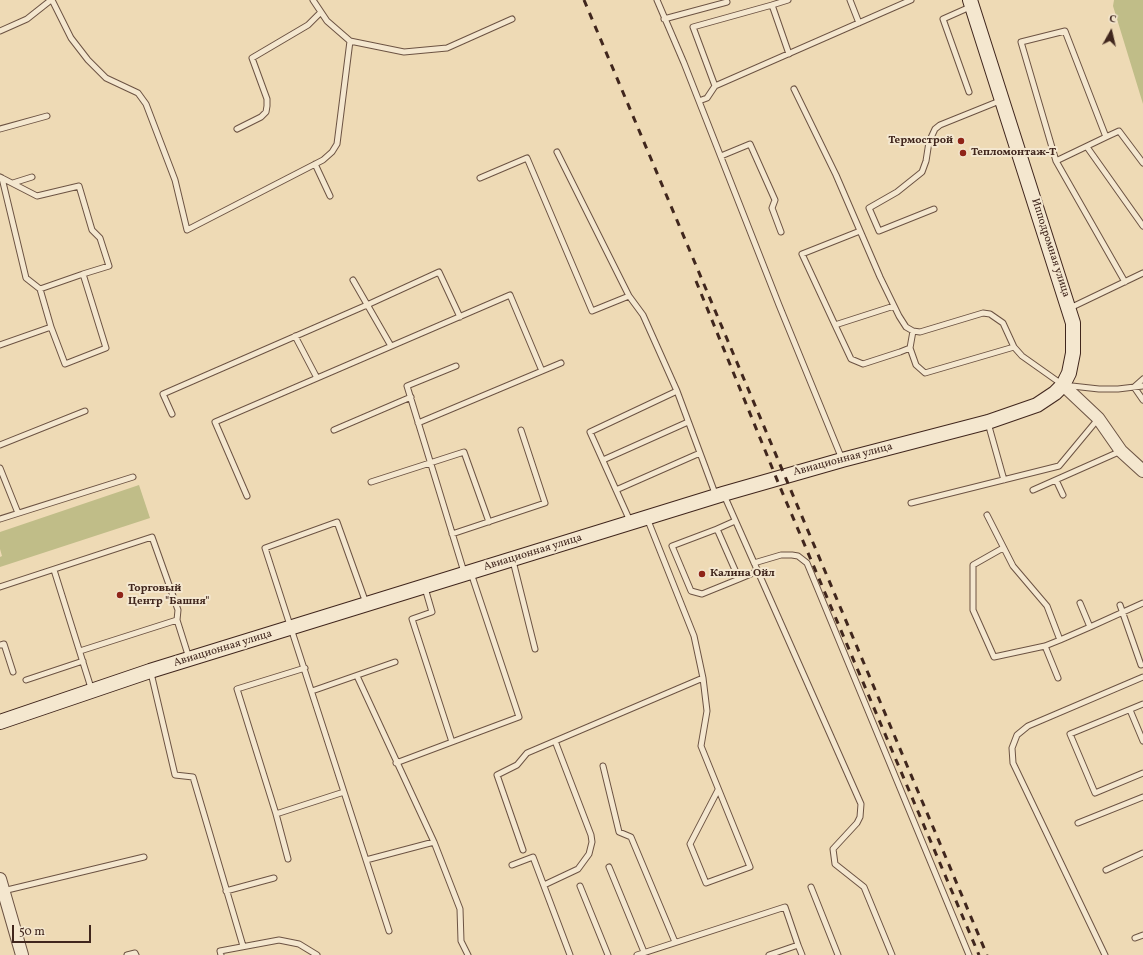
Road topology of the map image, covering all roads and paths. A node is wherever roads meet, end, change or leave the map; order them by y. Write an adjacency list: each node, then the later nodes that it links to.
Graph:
1 (51, 0): 14 (lane); 31 (lane)
2 (313, 0): 10 (lane)
3 (657, 0): 12 (lane)
4 (788, 0): 9 (lane)
5 (850, 0): 13 (lane)
6 (911, 0): 13 (lane)
7 (727, 2): 12 (lane)
8 (970, 3): 19 (lane); 20 (main road, Ипподромная улица)
9 (772, 5): 16 (lane); 17 (lane)
10 (321, 12): 15 (lane); 24 (lane)
11 (512, 19): 15 (lane)
12 (664, 19): 21 (lane)
13 (859, 22): 16 (lane)
14 (0, 31)
15 (350, 41): 31 (lane)
16 (789, 54): 17 (lane)
17 (715, 86): 21 (lane)
18 (794, 89): 39 (lane)
19 (969, 92)
20 (1003, 100): 37 (lane); 49 (main road, Ипподромная улица)
21 (699, 101): 28 (lane)
22 (46, 116): 23 (lane)
23 (0, 128)
24 (237, 129)
25 (1106, 137): 26 (lane); 29 (lane); 30 (lane)
26 (1087, 147): 29 (lane); 38 (lane)
27 (557, 152): 46 (lane)
28 (720, 156): 40 (lane); 82 (lane)
29 (1056, 161): 44 (lane)
30 (1143, 163)
31 (315, 164): 36 (lane)
32 (1, 177): 35 (lane); 45 (lane)
33 (32, 177): 35 (lane)
34 (480, 178): 46 (lane)
35 (13, 183): 42 (lane)
36 (330, 196)
37 (934, 209)
38 (1143, 226)
39 (860, 231): 48 (lane); 51 (lane)
40 (781, 232)
41 (1143, 273): 44 (lane)
42 (83, 274): 45 (lane); 52 (lane)
43 (353, 280): 47 (lane)
44 (1125, 282): 49 (lane)
45 (40, 289): 52 (lane)
46 (629, 296): 67 (lane)
47 (367, 305): 50 (lane); 54 (lane); 56 (lane)
48 (894, 306): 51 (lane); 53 (lane)
49 (1069, 308): 64 (main road, Ипподромная улица)
50 (460, 317): 56 (lane); 61 (lane)
51 (835, 325): 58 (lane)
52 (51, 327): 55 (lane)
53 (913, 331): 57 (lane); 58 (lane)
54 (295, 336): 62 (lane); 71 (lane)
55 (0, 345)
56 (391, 346): 62 (lane)
57 (1014, 347): 58 (lane); 64 (lane)
58 (910, 348)
59 (561, 363): 61 (lane)
60 (456, 366): 68 (lane)
61 (542, 371): 75 (lane)
62 (317, 378): 94 (lane)
63 (1143, 378): 66 (lane)
64 (1063, 385): 66 (lane); 72 (street); 74 (main road, Авиационная улица)
65 (1143, 386): 66 (lane)
66 (1134, 388): 69 (lane)
67 (677, 391): 73 (lane); 81 (lane)
68 (411, 397): 75 (lane); 76 (lane)
69 (1143, 400)
70 (85, 411): 78 (lane)
71 (172, 414)
72 (1098, 418): 79 (street); 87 (lane)
73 (688, 422): 80 (lane); 81 (lane)
74 (988, 422): 82 (main road, Авиационная улица); 87 (lane)
75 (418, 423): 83 (lane)
76 (334, 430)
77 (521, 430): 101 (lane)
78 (0, 444)
79 (1121, 451): 85 (street); 88 (lane)
80 (700, 453): 90 (lane); 92 (lane)
81 (603, 460): 90 (lane)
82 (842, 460): 92 (main road, Авиационная улица)
83 (431, 463): 89 (lane); 101 (lane); 104 (lane)
84 (0, 468): 96 (lane)
85 (1143, 471)
86 (133, 477): 96 (lane)
87 (1004, 480): 95 (lane)
88 (1056, 480): 91 (lane); 93 (lane)
89 (371, 482)
90 (616, 490): 102 (lane)
91 (1033, 490)
92 (720, 495): 98 (main road, Авиационная улица); 100 (lane)
93 (1063, 495)
94 (247, 496)
95 (911, 503)
96 (18, 513): 99 (lane)
97 (987, 515): 105 (lane)
98 (647, 518): 102 (main road, Авиационная улица); 136 (lane)
99 (0, 519)
100 (735, 521): 103 (lane); 107 (lane)
101 (489, 522): 104 (lane)
102 (631, 523): 106 (main road, Авиационная улица)
103 (717, 529): 111 (lane); 111 (lane)
104 (452, 534): 110 (lane)
105 (1003, 548): 122 (lane); 124 (lane)
106 (512, 560): 110 (main road, Авиационная улица); 125 (lane)
107 (754, 563): 109 (lane); 191 (lane)
108 (54, 570): 112 (lane); 119 (lane); 126 (lane)
109 (758, 571): 111 (lane); 190 (lane)
110 (468, 573): 113 (main road, Авиационная улица); 145 (lane)
111 (739, 579)
112 (0, 586)
113 (425, 587): 116 (main road, Авиационная улица); 145 (lane)
114 (1080, 603): 120 (lane)
115 (1143, 603): 118 (lane)
116 (367, 605): 121 (main road, Авиационная улица); 121 (lane)
117 (1120, 605): 118 (lane)
118 (1123, 612): 120 (lane); 130 (lane)
119 (177, 620): 126 (lane); 127 (lane)
120 (1090, 627): 122 (lane)
121 (292, 628): 127 (main road, Авиационная улица); 131 (lane)
122 (1060, 640): 124 (lane)
123 (0, 645): 133 (lane)
124 (1045, 646): 137 (lane)
125 (535, 649)
126 (80, 651): 128 (lane)
127 (189, 659): 132 (main road, Авиационная улица)
128 (83, 661): 138 (lane); 139 (lane)
129 (395, 662): 134 (lane)
130 (1141, 665)
131 (304, 668): 140 (lane); 153 (lane)
132 (150, 671): 139 (main road, Авиационная улица); 170 (lane)
133 (13, 672)
134 (357, 676): 140 (lane); 147 (lane)
135 (1143, 677): 192 (lane)
136 (702, 678): 144 (lane); 150 (lane)
137 (1058, 678)
138 (26, 680)
139 (92, 691): 143 (main road, Авиационная улица)
140 (312, 691): 151 (lane)
141 (1143, 704): 142 (lane)
142 (1130, 710): 146 (lane); 149 (lane)
143 (0, 722)
144 (555, 740): 156 (lane); 166 (lane)
145 (452, 742): 147 (lane)
146 (1143, 742)
147 (396, 763): 155 (lane)
148 (603, 766): 174 (lane)
149 (1143, 773)
150 (718, 790): 150 (lane)
151 (344, 792): 153 (lane); 160 (lane)
152 (1143, 797): 154 (lane)
153 (276, 814): 159 (lane)
154 (1078, 823)
155 (434, 842): 160 (lane); 183 (lane)
156 (523, 850)
157 (1143, 853): 163 (lane)
158 (144, 857): 169 (lane)
159 (288, 859)
160 (366, 860): 171 (lane)
161 (512, 865): 166 (lane)
162 (609, 867): 177 (lane)
163 (1106, 870)
164 (274, 878): 170 (lane)
165 (0, 879): 169 (street)
166 (544, 885): 184 (lane)
167 (580, 886): 185 (lane)
168 (811, 887): 189 (lane)
169 (4, 891): 178 (street)
170 (226, 891): 176 (lane)
171 (389, 930)
172 (1143, 935): 173 (lane)
173 (1135, 938)
174 (674, 942): 175 (lane); 177 (lane)
175 (798, 945): 187 (lane); 188 (lane)
176 (243, 946): 181 (lane); 182 (lane)
177 (644, 952): 186 (lane)
178 (22, 955)
179 (127, 955): 180 (lane)
180 (136, 955)
181 (221, 955)
182 (317, 955)
183 (468, 955)
184 (570, 955)
185 (608, 955)
186 (637, 955)
187 (769, 955)
188 (802, 955)
189 (838, 955)
190 (892, 955)
191 (968, 955)
192 (1106, 955)

